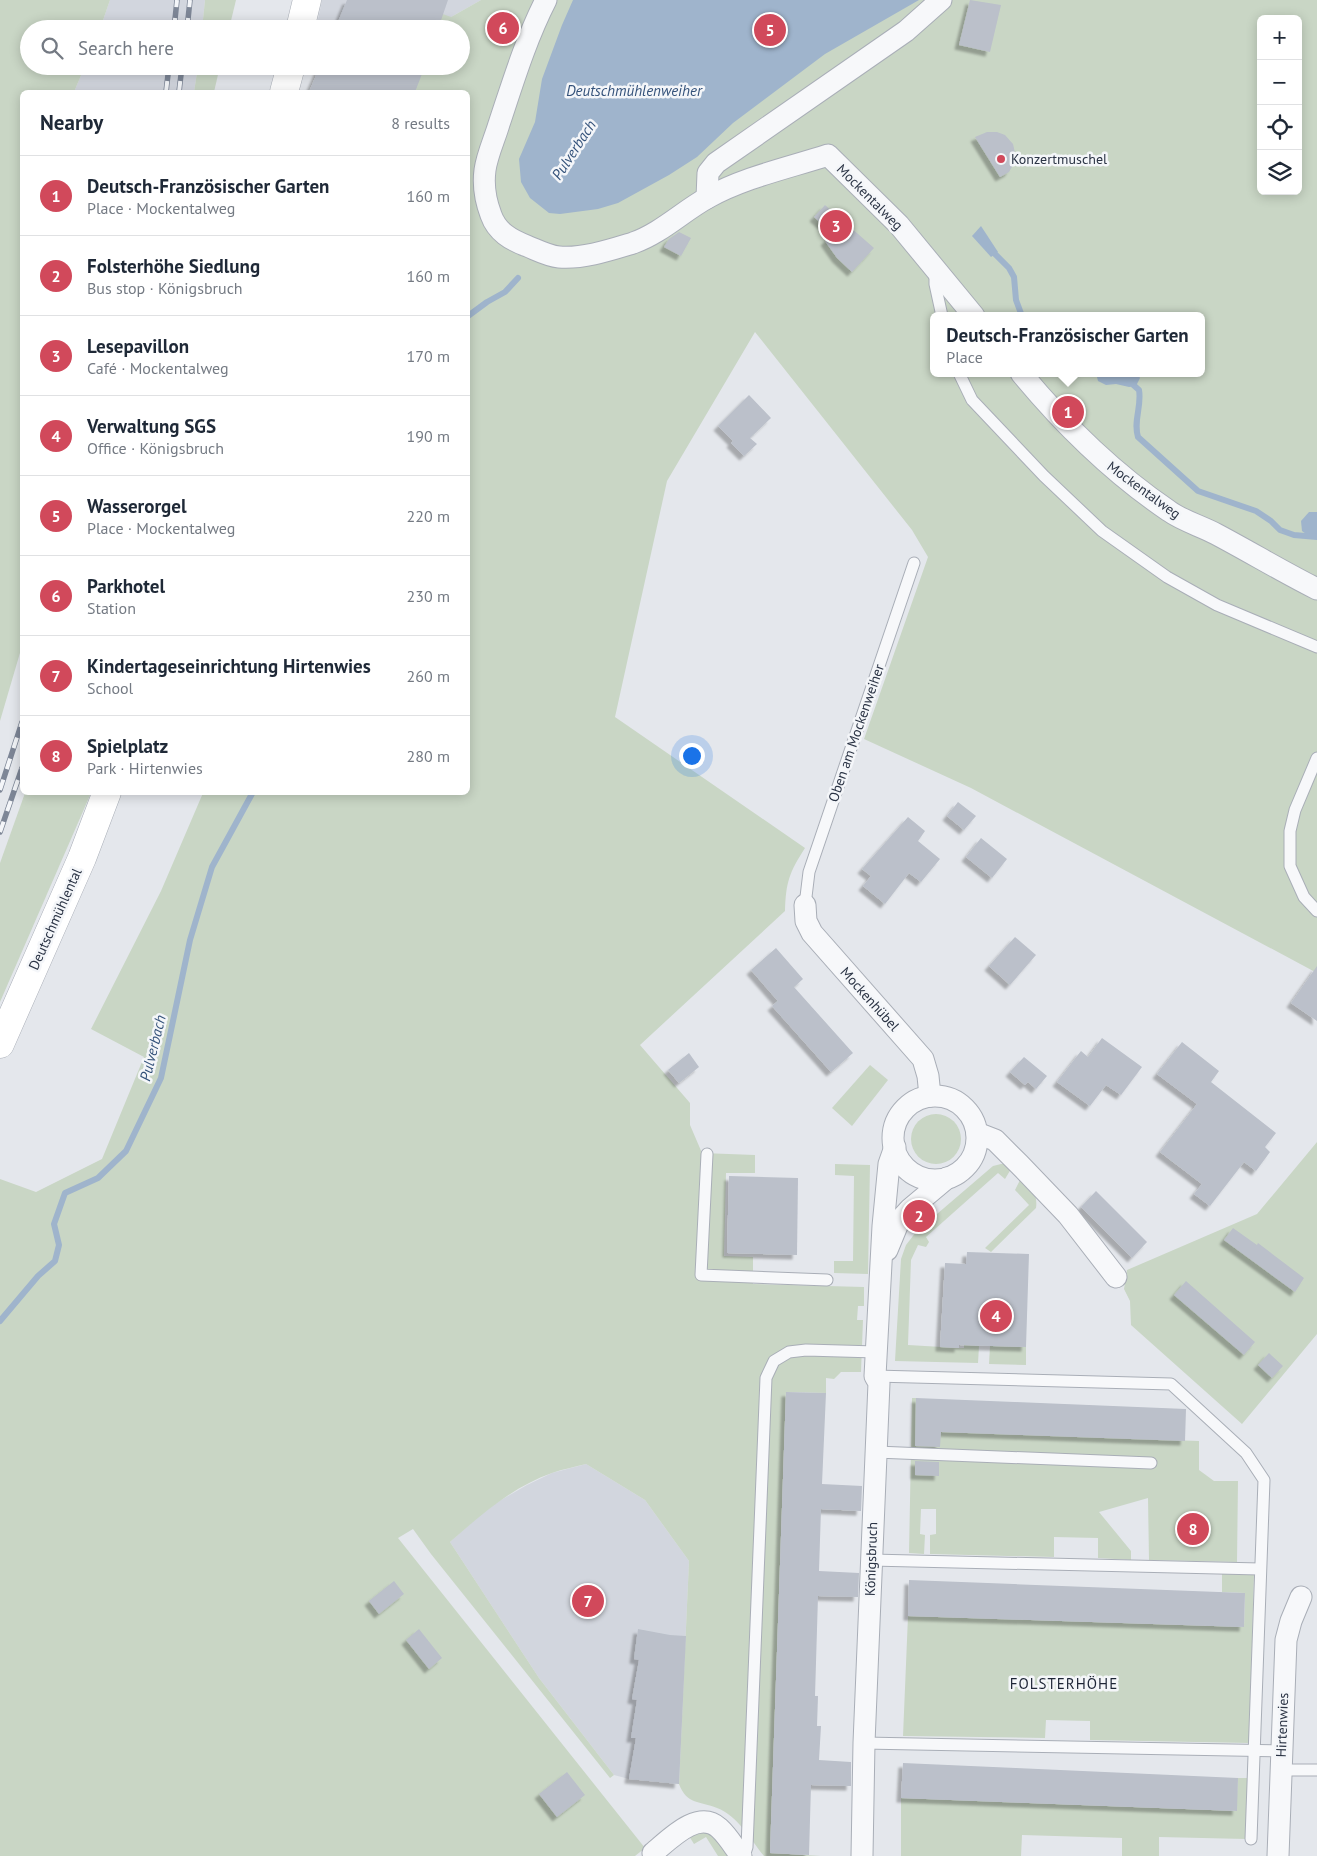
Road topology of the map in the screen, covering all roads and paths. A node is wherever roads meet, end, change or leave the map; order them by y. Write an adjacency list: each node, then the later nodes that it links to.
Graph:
1 (307, 0): 4 (main road)
2 (546, 0): 7 (street)
3 (941, 0): 7 (street)
4 (302, 20)
5 (289, 75): 6 (main road)
6 (285, 90)
7 (706, 198): 8 (street, Mockentalweg)
8 (935, 268): 9 (lane); 10 (street, Mockentalweg)
9 (941, 312)
10 (971, 312)
11 (961, 377): 15 (lane)
12 (1026, 377): 14 (street, Mockentalweg)
13 (914, 563): 18 (lane, Oben am Mockenweiher)
14 (1317, 589)
15 (1317, 647)
16 (1317, 758): 19 (lane)
17 (106, 795): 20 (main road, Deutschmühlental)
18 (805, 905): 21 (street, Mockenhübel)
19 (1317, 911)
20 (0, 1044)
21 (930, 1096): 22 (street); 23 (street, Königsbruch)
22 (977, 1133): 25 (street, Königsbruch); 27 (street)
23 (894, 1147): 25 (street); 26 (street, Königsbruch)
24 (707, 1154): 28 (lane)
25 (947, 1178): 26 (street, Königsbruch)
26 (882, 1262): 29 (street, Königsbruch)
27 (1116, 1276)
28 (828, 1280)
29 (876, 1352): 30 (street, Königsbruch); 42 (lane)
30 (875, 1376): 31 (street, Königsbruch); 34 (lane)
31 (876, 1452): 32 (lane); 33 (street, Königsbruch)
32 (1151, 1463)
33 (871, 1560): 34 (lane); 36 (street, Königsbruch)
34 (1260, 1569): 37 (lane)
35 (1301, 1597): 38 (street, Hirtenwies)
36 (864, 1744): 37 (lane); 43 (street, Königsbruch)
37 (1254, 1750): 38 (lane); 40 (lane)
38 (1281, 1761): 39 (lane); 44 (street, Hirtenwies)
39 (1317, 1770)
40 (1251, 1839)
41 (651, 1854): 42 (street)
42 (742, 1856)
43 (862, 1856)
44 (1278, 1856)

